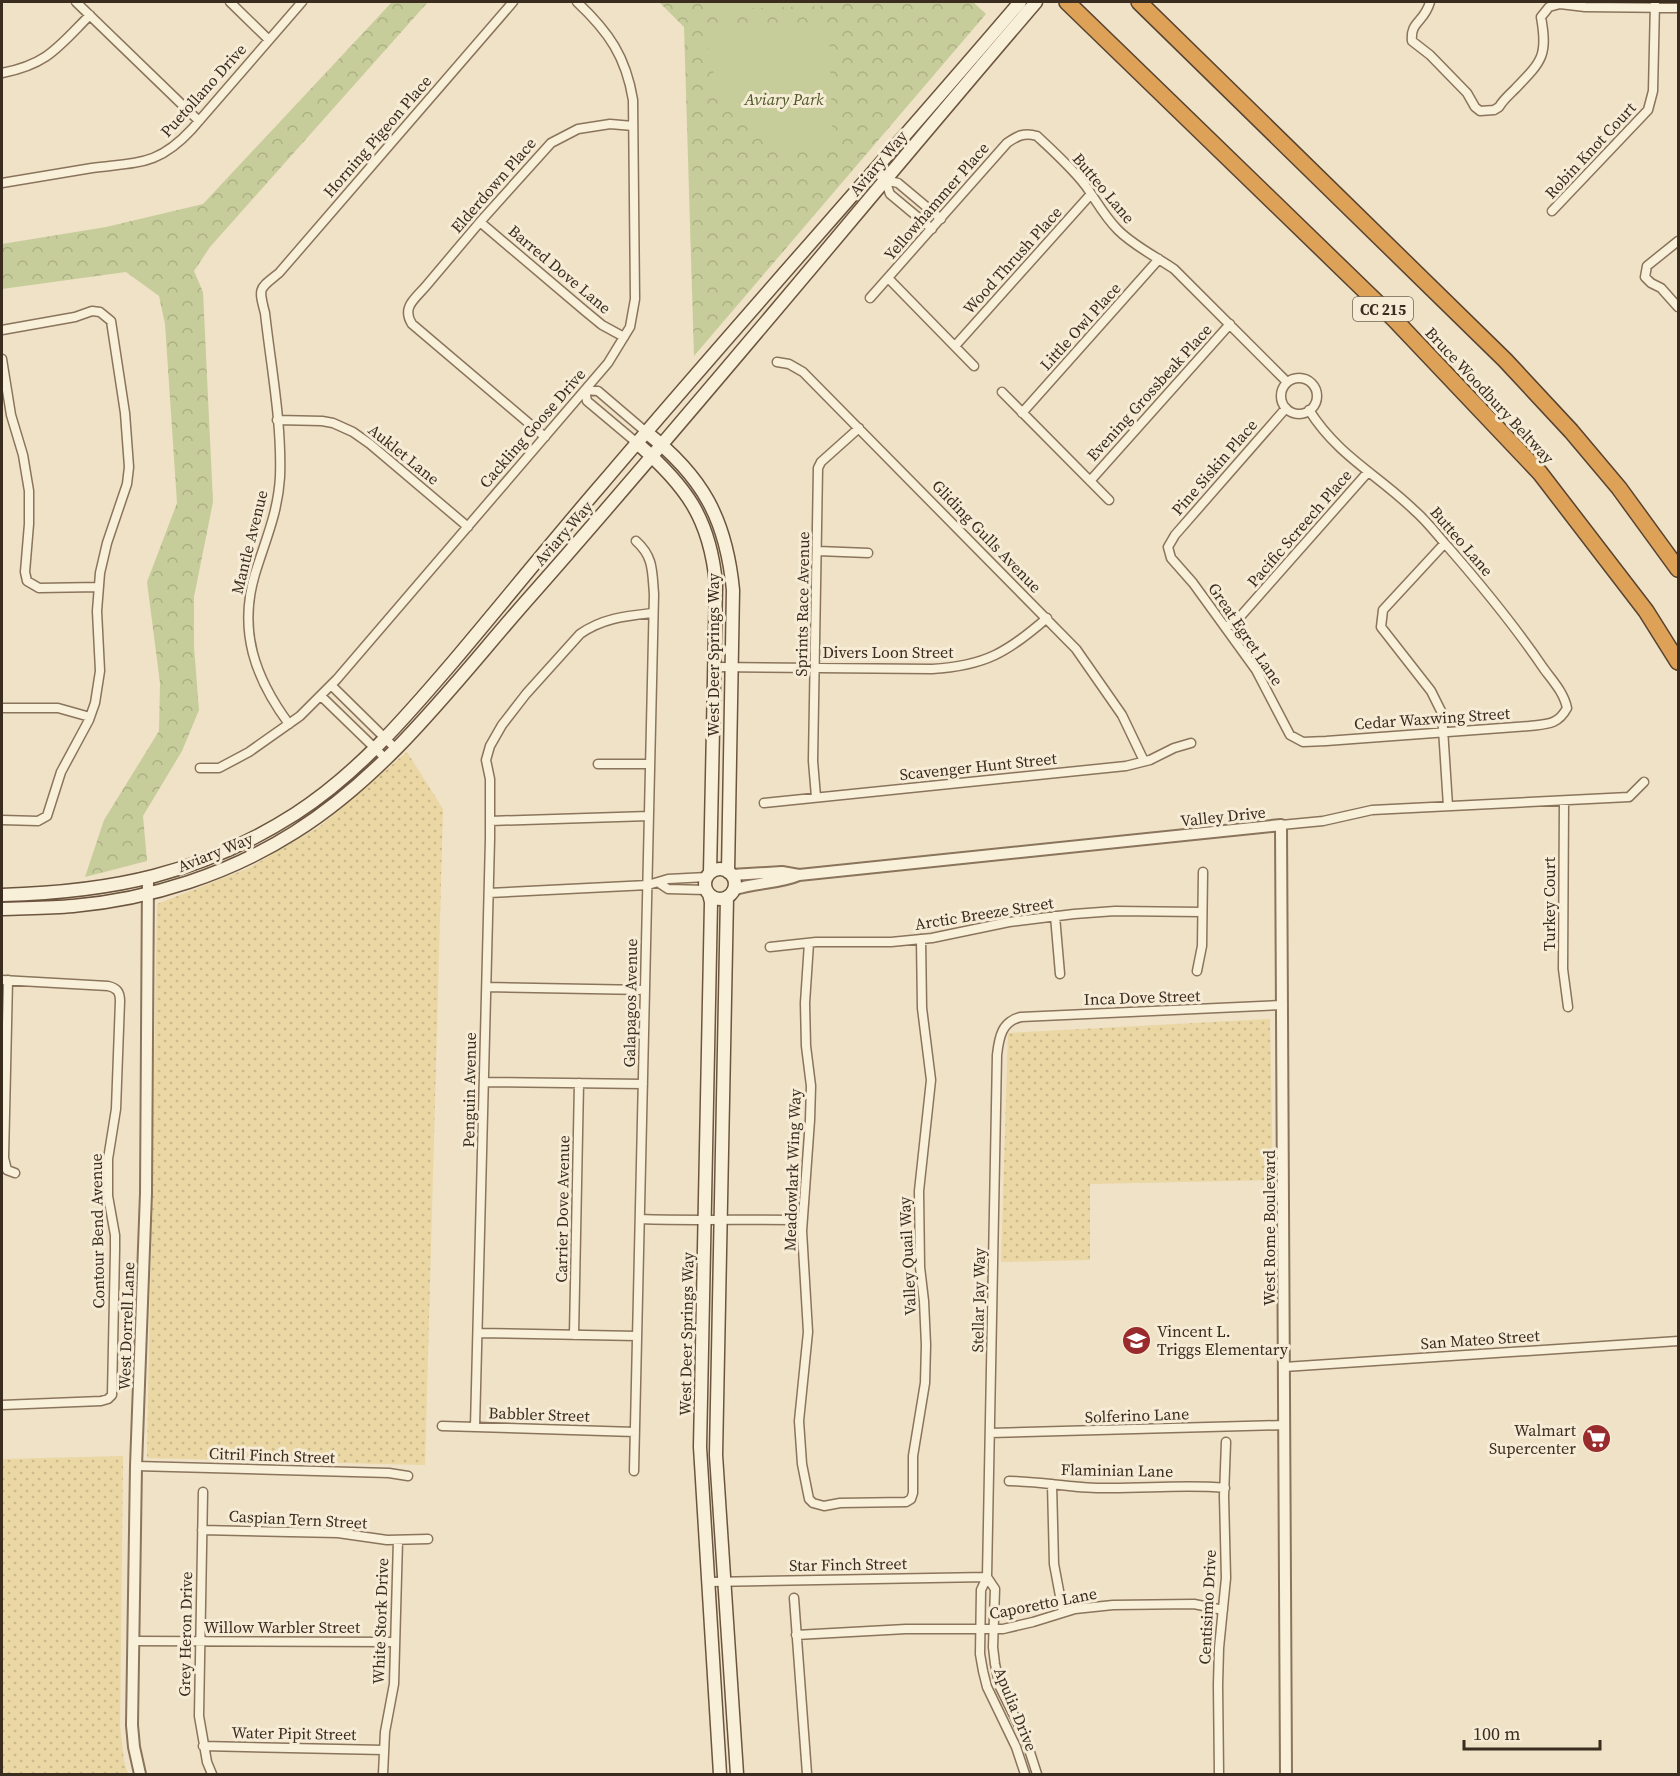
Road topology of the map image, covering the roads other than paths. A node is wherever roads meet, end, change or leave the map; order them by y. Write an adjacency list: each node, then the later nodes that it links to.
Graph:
1 (76, 2): 13 (street)
2 (230, 2): 14 (street)
3 (302, 2): 14 (street, Puetollano Drive)
4 (513, 2): 30 (street, Horning Pigeon Place)
5 (577, 2): 17 (street, Cackling Goose Drive)
6 (1036, 2): 12 (main road, Aviary Way)
7 (1067, 2): 67 (highway, Bruce Woodbury Beltway / CC 215)
8 (1139, 2): 62 (highway, Bruce Woodbury Beltway / CC 215)
9 (1430, 2): 10 (street)
10 (1655, 4): 11 (street); 23 (street, Robin Knot Court)
11 (1678, 8)
12 (1019, 9): 19 (main road, Aviary Way); 20 (main road, Aviary Way)
13 (90, 15): 15 (street); 16 (street)
14 (269, 40): 16 (street, Puetollano Drive)
15 (2, 73)
16 (199, 121): 21 (street, Puetollano Drive)
17 (633, 126): 25 (street, Elderdown Place); 35 (street, Cackling Goose Drive)
18 (1031, 134): 22 (street, Butteo Lane); 24 (street, Yellowhammer Place)
19 (873, 170): 20 (street); 48 (main road, Aviary Way)
20 (885, 180): 24 (street); 26 (street); 51 (main road, Aviary Way)
21 (2, 183)
22 (1091, 194): 28 (street, Butteo Lane); 36 (street, Wood Thrush Place)
23 (1552, 211)
24 (941, 219): 26 (street, Yellowhammer Place)
25 (480, 222): 35 (street, Barred Dove Lane); 49 (street, Elderdown Place)
26 (932, 230): 29 (street, Yellowhammer Place)
27 (1678, 241): 32 (street)
28 (1159, 259): 33 (street, Butteo Lane); 45 (street, Little Owl Place)
29 (888, 278): 31 (street, Yellowhammer Place); 36 (street)
30 (262, 287): 46 (street, Mantle Avenue)
31 (870, 298)
32 (1678, 307)
33 (1230, 324): 40 (street, Butteo Lane); 54 (street, Evening Grossbeak Place)
34 (2, 330): 63 (street)
35 (624, 337): 41 (street, Cackling Goose Drive)
36 (956, 346): 39 (street)
37 (2, 360): 63 (street)
38 (777, 362): 47 (street, Gliding Gulls Avenue)
39 (974, 366)
40 (1287, 382): 43 (street); 44 (street)
41 (585, 390): 48 (street); 49 (street, Cackling Goose Drive); 50 (street)
42 (1002, 392): 45 (street)
43 (1286, 408): 44 (street); 59 (street, Pine Siskin Place)
44 (1309, 410): 53 (street, Butteo Lane)
45 (1022, 413): 54 (street)
46 (278, 420): 56 (street, Auklet Lane); 76 (street, Mantle Avenue)
47 (859, 428): 60 (street, Sprints Race Avenue); 65 (street, Gliding Gulls Avenue)
48 (646, 432): 50 (main road, Aviary Way); 51 (main road, West Deer Springs Way)
49 (544, 437): 56 (street, Cackling Goose Drive)
50 (637, 443): 52 (main road, West Deer Springs Way); 78 (main road, Aviary Way)
51 (662, 444): 52 (main road, Aviary Way); 69 (main road, West Deer Springs Way)
52 (652, 456): 68 (main road, West Deer Springs Way); 82 (main road, Aviary Way)
53 (1368, 472): 58 (street, Butteo Lane); 66 (street, Pacific Screech Place)
54 (1090, 481): 55 (street)
55 (1109, 501)
56 (468, 527): 71 (street, Cackling Goose Drive)
57 (636, 541): 64 (street, Galapagos Avenue)
58 (1444, 544): 74 (street, Butteo Lane); 77 (street)
59 (1168, 547): 66 (street, Great Egret Lane)
60 (818, 551): 61 (street); 70 (street, Sprints Race Avenue)
61 (868, 553)
62 (1678, 569)
63 (99, 587): 75 (street)
64 (653, 613): 86 (street, Galapagos Avenue); 95 (street, Penguin Avenue)
65 (1047, 618): 70 (street, Divers Loon Street); 84 (street, Gliding Gulls Avenue)
66 (1226, 628): 79 (street, Great Egret Lane)
67 (1678, 662)
68 (715, 667): 69 (street, Divers Loon Street); 99 (main road, West Deer Springs Way)
69 (731, 667): 70 (street, Divers Loon Street); 98 (main road, West Deer Springs Way)
70 (815, 667): 89 (street, Sprints Race Avenue)
71 (331, 685): 72 (street, Cackling Goose Drive); 78 (street)
72 (321, 696): 76 (street, Cackling Goose Drive); 81 (street)
73 (2, 708): 75 (street)
74 (1565, 711): 77 (street, Cedar Waxwing Street)
75 (90, 717): 94 (street)
76 (289, 724): 87 (street, Cackling Goose Drive)
77 (1444, 731): 79 (street, Cedar Waxwing Street); 92 (street)
78 (385, 738): 81 (main road, Aviary Way); 82 (street)
79 (1296, 739)
80 (1191, 743): 84 (street, Scavenger Hunt Street)
81 (375, 748): 83 (street); 101 (main road, Aviary Way)
82 (396, 749): 83 (main road, Aviary Way)
83 (386, 759): 105 (main road, Aviary Way)
84 (1144, 761): 89 (street, Scavenger Hunt Street)
85 (598, 764): 86 (street)
86 (650, 764): 93 (street, Galapagos Avenue)
87 (200, 768)
88 (1644, 782): 90 (street, Valley Drive)
89 (816, 797): 91 (street, Scavenger Hunt Street)
90 (1564, 801): 92 (street, Valley Drive); 121 (street, Turkey Court)
91 (764, 803)
92 (1448, 806): 96 (street, Valley Drive)
93 (649, 816): 95 (street); 103 (street, Galapagos Avenue)
94 (2, 820)
95 (490, 821): 106 (street, Penguin Avenue)
96 (1281, 825): 100 (street, Valley Drive); 120 (street, West Rome Boulevard)
97 (1203, 872): 110 (street)
98 (729, 874): 99 (main road); 100 (street, Valley Drive); 107 (main road)
99 (708, 875): 102 (street); 104 (main road)
100 (799, 875): 107 (street, Valley Drive)
101 (148, 879): 105 (street, West Dorrell Lane); 108 (main road, Aviary Way)
102 (659, 883): 103 (street); 104 (street)
103 (648, 885): 106 (street); 119 (street, Galapagos Avenue)
104 (707, 892): 107 (main road); 128 (main road, West Deer Springs Way)
105 (149, 893): 109 (main road, Aviary Way); 142 (street, West Dorrell Lane)
106 (489, 893): 118 (street, Penguin Avenue)
107 (730, 893): 128 (main road, West Deer Springs Way)
108 (2, 895)
109 (2, 909)
110 (1202, 912): 111 (street, Arctic Breeze Street); 115 (street)
111 (1055, 916): 112 (street, Arctic Breeze Street); 116 (street)
112 (921, 939): 113 (street, Arctic Breeze Street); 149 (street, Valley Quail Way)
113 (809, 943): 114 (street, Arctic Breeze Street); 129 (street, Meadowlark Wing Way)
114 (770, 947)
115 (1197, 971)
116 (1060, 974)
117 (5, 980): 126 (street); 135 (street, Contour Bend Avenue)
118 (487, 987): 119 (street); 123 (street, Penguin Avenue)
119 (645, 990): 125 (street, Galapagos Avenue)
120 (1283, 1005): 122 (street, Inca Dove Street); 134 (street, West Rome Boulevard)
121 (1568, 1007)
122 (1005, 1026): 140 (street, Stellar Jay Way)
123 (484, 1082): 124 (street); 130 (street, Penguin Avenue)
124 (579, 1083): 125 (street); 131 (street, Carrier Dove Avenue)
125 (643, 1084): 127 (street, Galapagos Avenue)
126 (15, 1173)
127 (640, 1219): 128 (street); 132 (street, Galapagos Avenue)
128 (712, 1220): 129 (street); 154 (main road, West Deer Springs Way); 155 (main road, West Deer Springs Way)
129 (802, 1220): 149 (street, Meadowlark Wing Way)
130 (478, 1333): 131 (street); 138 (street, Penguin Avenue)
131 (574, 1335): 132 (street)
132 (637, 1336): 139 (street, Galapagos Avenue)
133 (1678, 1341): 134 (street, San Mateo Street)
134 (1284, 1367): 136 (street, West Rome Boulevard)
135 (2, 1405)
136 (1284, 1425): 140 (street, Solferino Lane); 176 (street, West Rome Boulevard)
137 (442, 1426): 138 (street, Babbler Street)
138 (475, 1427): 139 (street, Babbler Street)
139 (635, 1432): 143 (street, Galapagos Avenue)
140 (990, 1433): 153 (street, Stellar Jay Way)
141 (1226, 1442): 147 (street, Centisimo Drive)
142 (136, 1466): 144 (street, Citril Finch Street); 162 (street, West Dorrell Lane)
143 (634, 1471)
144 (408, 1476)
145 (1009, 1481): 146 (street, Flaminian Lane)
146 (1052, 1484): 147 (street, Flaminian Lane); 158 (street)
147 (1225, 1488): 157 (street, Centisimo Drive)
148 (203, 1492): 150 (street, Grey Heron Drive)
149 (813, 1503)
150 (202, 1530): 152 (street, Caspian Tern Street); 163 (street, Grey Heron Drive)
151 (428, 1539): 152 (street, Caspian Tern Street)
152 (398, 1540): 164 (street, White Stork Drive)
153 (987, 1576): 154 (street, Star Finch Street); 159 (street, Apulia Drive); 160 (street, Apulia Drive)
154 (723, 1581): 155 (street, Star Finch Street); 171 (main road, West Deer Springs Way)
155 (709, 1582): 170 (main road, West Deer Springs Way)
156 (794, 1598): 161 (street)
157 (1223, 1610): 158 (street, Caporetto Lane); 175 (street, Centisimo Drive)
158 (1063, 1612): 160 (street, Caporetto Lane)
159 (980, 1629): 160 (street, Caporetto Lane); 161 (street, Caporetto Lane); 173 (street, Apulia Drive)
160 (994, 1629): 174 (street, Apulia Drive)
161 (796, 1635): 172 (street)
162 (134, 1641): 163 (street, Willow Warbler Street); 167 (street, West Dorrell Lane)
163 (200, 1642): 164 (street, Willow Warbler Street); 165 (street, Grey Heron Drive)
164 (395, 1642): 166 (street, White Stork Drive)
165 (203, 1746): 166 (street, Water Pipit Street); 168 (street, Grey Heron Drive)
166 (384, 1750): 169 (street, White Stork Drive)
167 (140, 1774)
168 (212, 1774)
169 (383, 1774)
170 (720, 1774)
171 (736, 1774)
172 (807, 1774)
173 (1025, 1774)
174 (1038, 1774)
175 (1219, 1774)
176 (1286, 1774)

